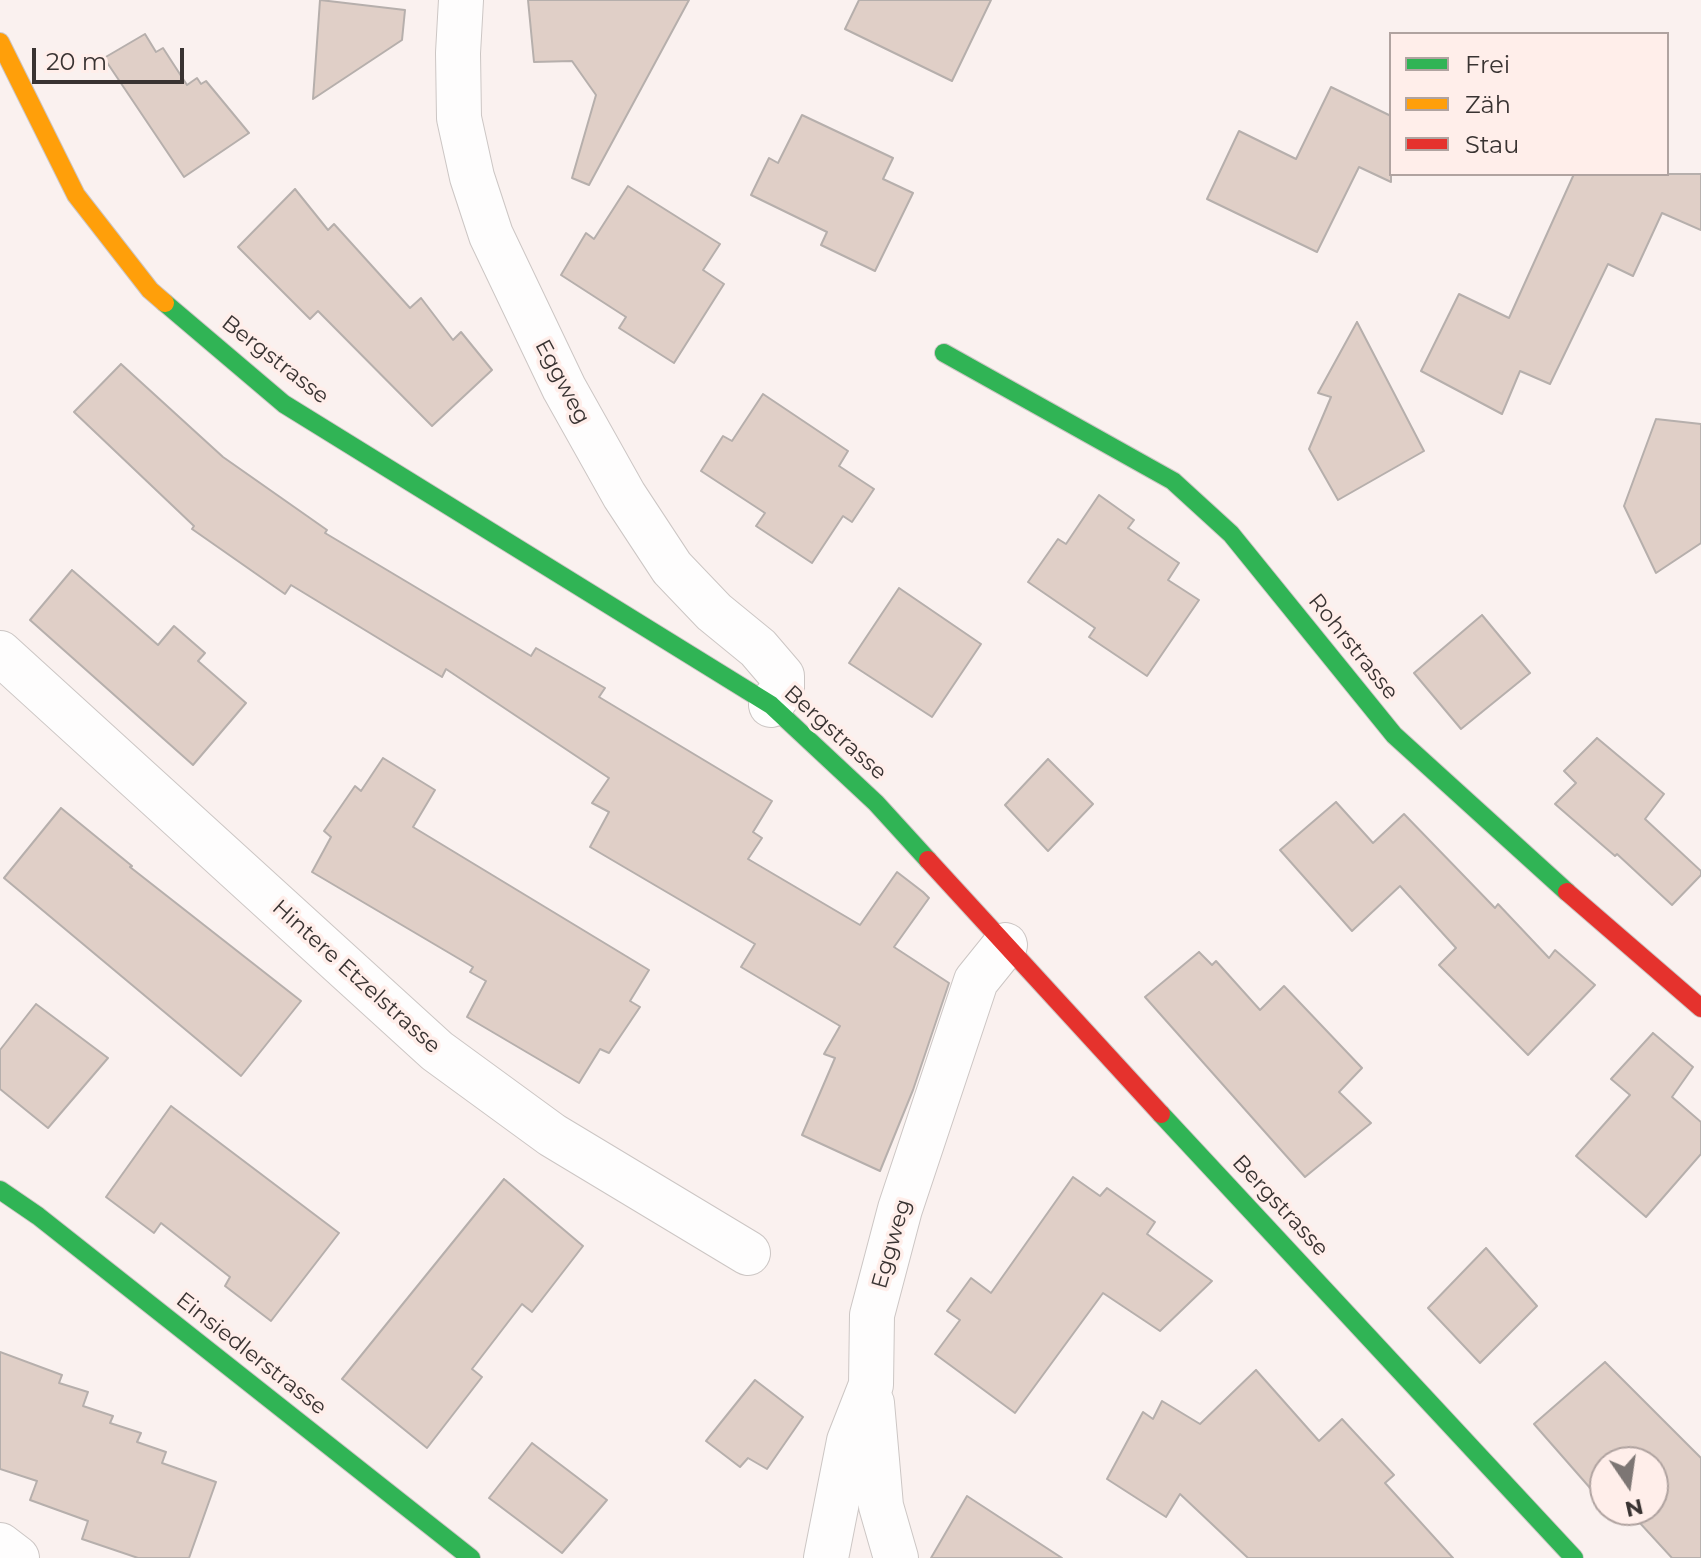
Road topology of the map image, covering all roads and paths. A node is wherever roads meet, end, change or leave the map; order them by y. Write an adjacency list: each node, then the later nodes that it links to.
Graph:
1 (461, 0): 5 (street, Eggweg)
2 (0, 42): 5 (street, Bergstrasse)
3 (944, 353): 7 (street, Rohrstrasse)
4 (0, 653): 9 (street, Hintere Etzelstrasse)
5 (771, 705): 6 (street, Bergstrasse)
6 (1005, 945): 10 (street, Eggweg); 16 (street, Bergstrasse)
7 (1701, 1008)
8 (0, 1190): 13 (street, Einsiedlerstrasse)
9 (748, 1253)
10 (871, 1385): 14 (street, Eggweg); 15 (street)
11 (0, 1545): 12 (street)
12 (17, 1558)
13 (471, 1558)
14 (826, 1558)
15 (896, 1558)
16 (1574, 1558)

